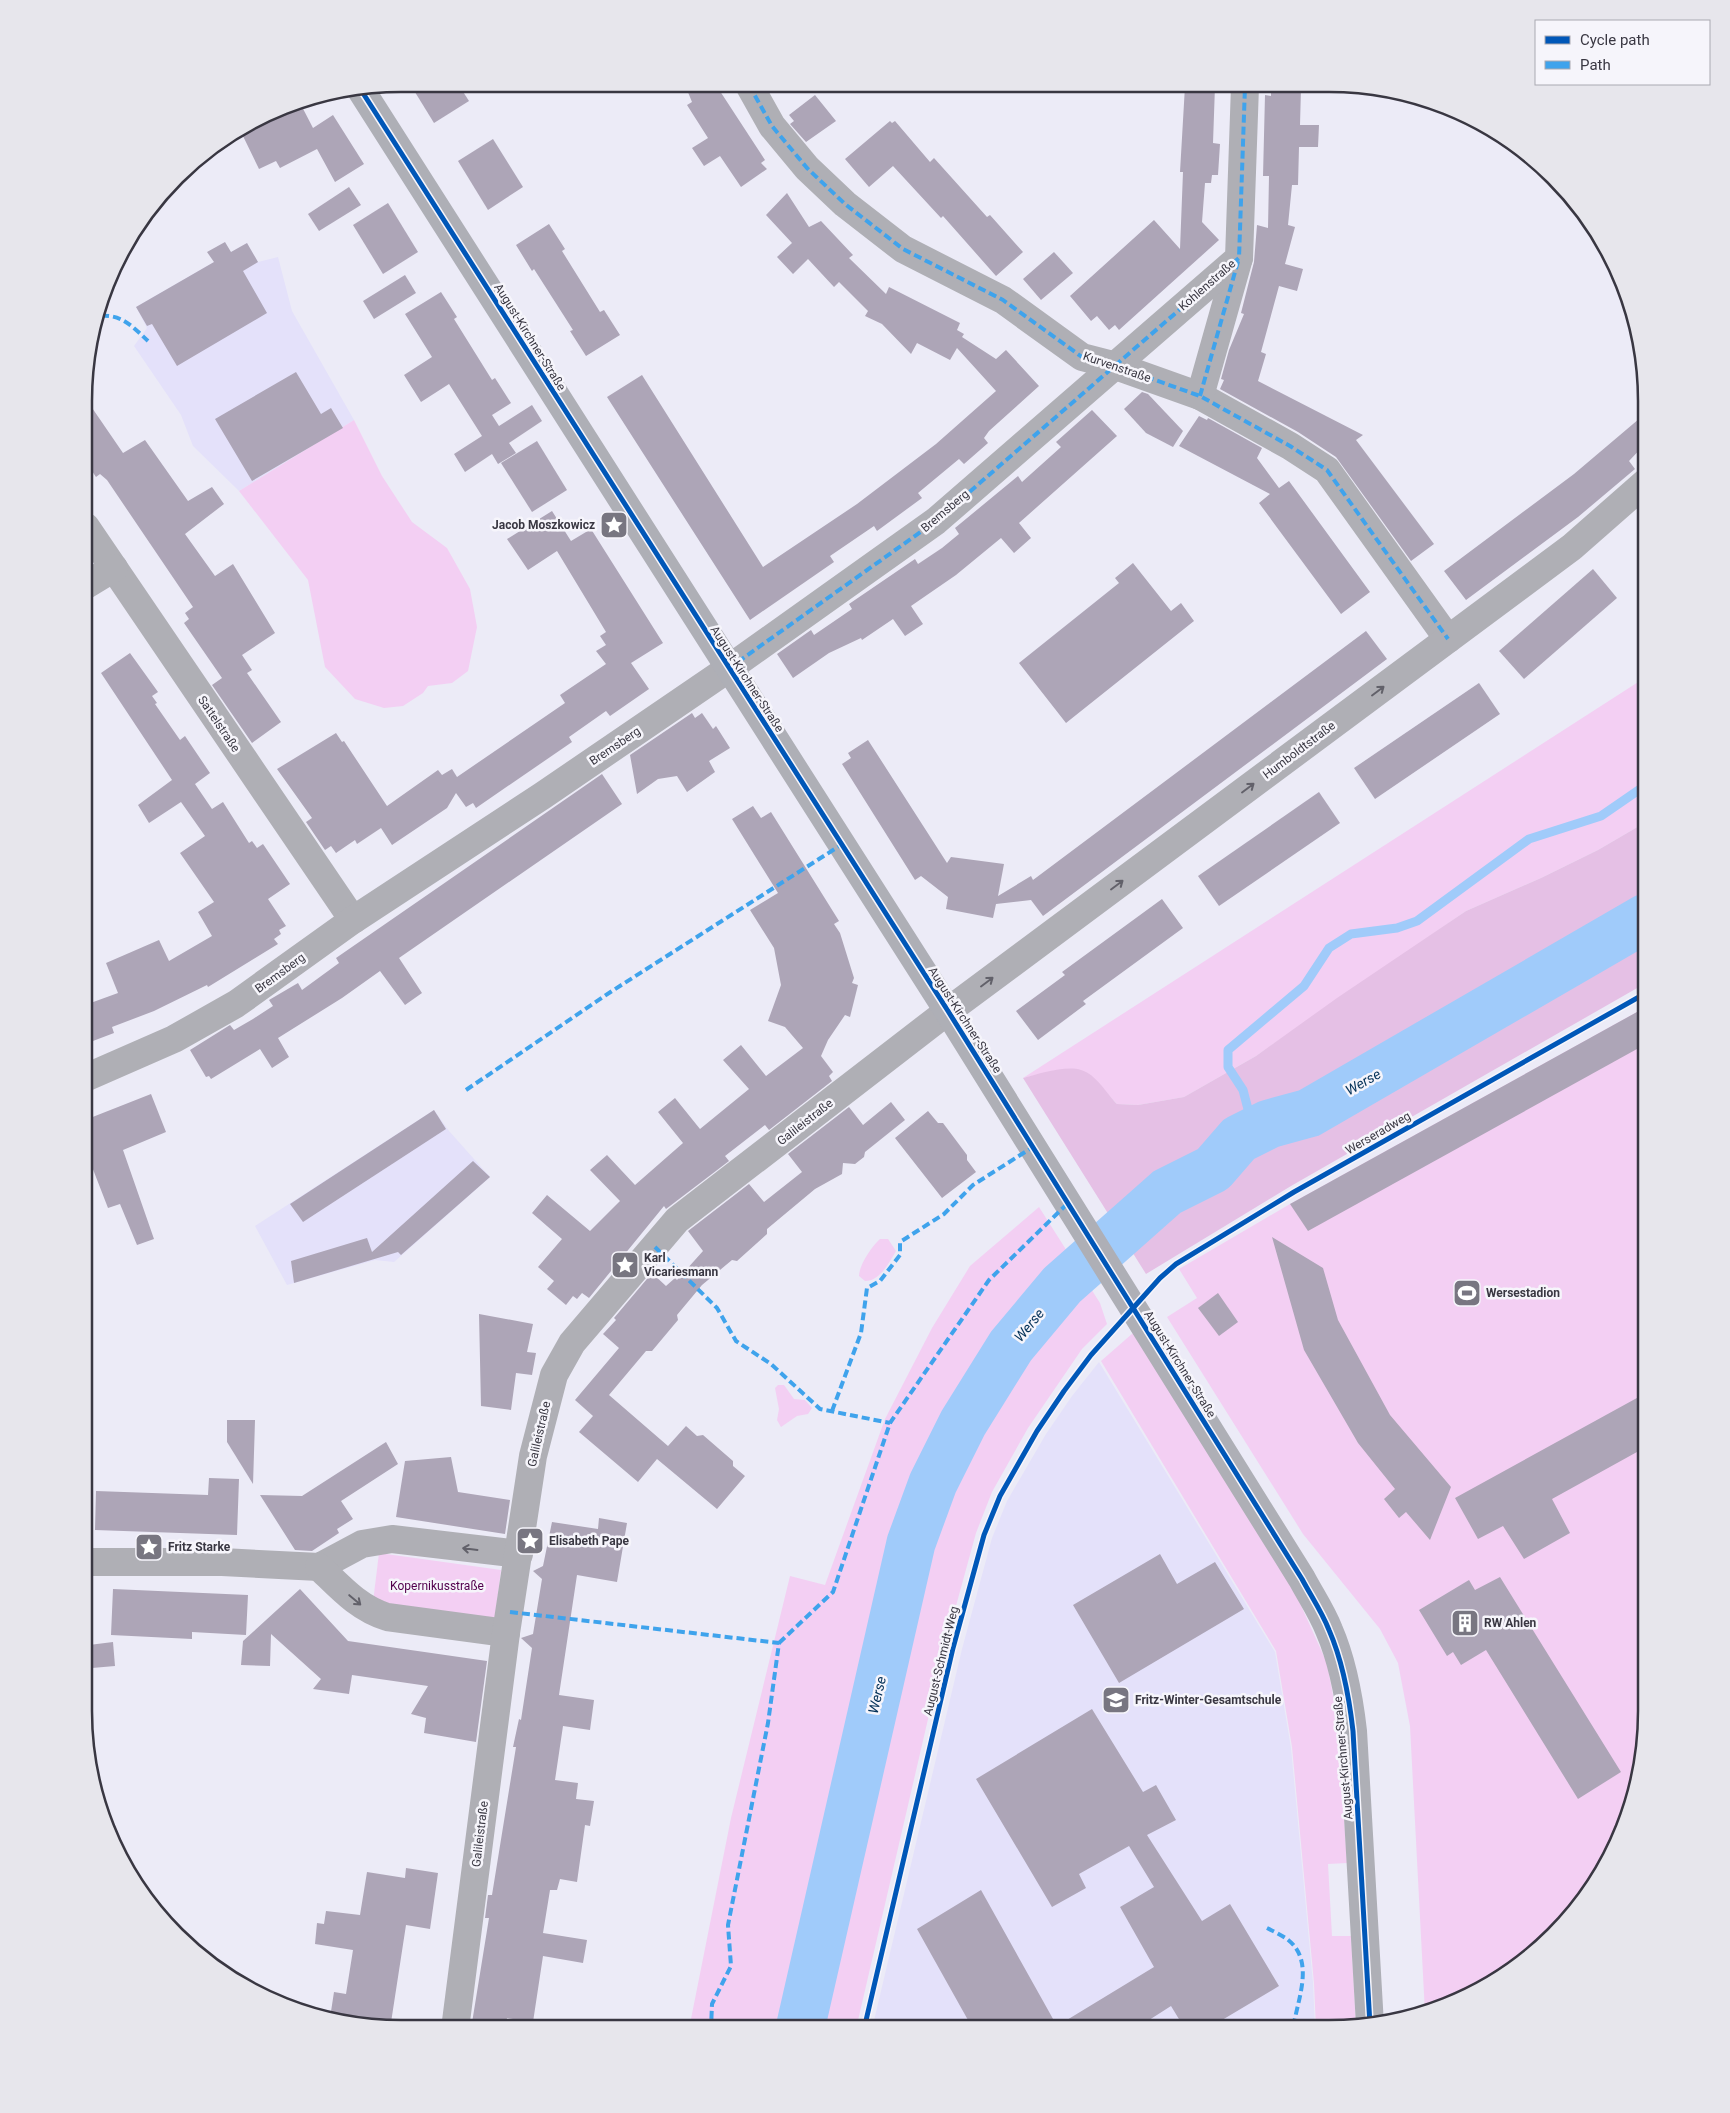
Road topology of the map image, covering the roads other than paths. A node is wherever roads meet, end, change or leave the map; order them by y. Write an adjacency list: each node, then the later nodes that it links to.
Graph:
1 (753, 93): 5 (street, Kurvenstraße)
2 (1245, 93): 4 (street, Kohlenstraße)
3 (364, 95): 12 (street, August-Kirchner-Straße)
4 (1239, 258): 5 (street, Kohlenstraße); 6 (street)
5 (1113, 365): 6 (street, Kurvenstraße); 12 (street, Bremsberg)
6 (1200, 396): 11 (street, Kurvenstraße)
7 (1638, 489): 11 (street, Humboldtstraße)
8 (93, 537): 9 (street, Sattelstraße)
9 (114, 568): 10 (street); 13 (street, Sattelstraße)
10 (93, 581)
11 (1448, 639): 14 (street, Humboldtstraße, one-way to 11)
12 (728, 669): 13 (street, Bremsberg); 14 (street, August-Kirchner-Straße)
13 (353, 920): 15 (street, Bremsberg)
14 (948, 1012): 16 (street, Galileistraße); 20 (street, August-Kirchner-Straße)
15 (93, 1074)
16 (519, 1554): 18 (street, one-way to 18); 19 (street, Galileistraße)
17 (93, 1562): 18 (street)
18 (319, 1567): 19 (street, one-way to 19)
19 (506, 1633): 21 (street, Galileistraße)
20 (1370, 2018)
21 (456, 2020)

